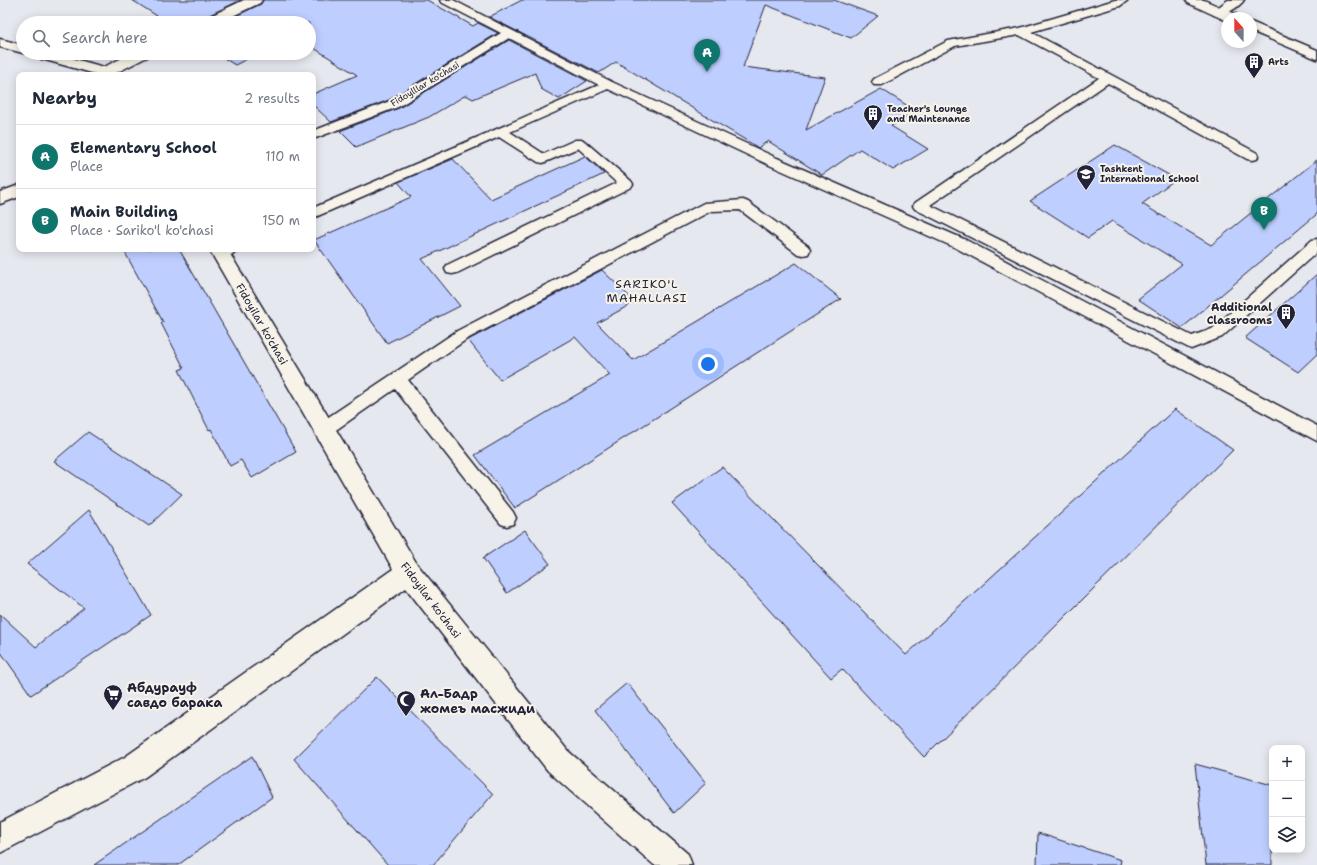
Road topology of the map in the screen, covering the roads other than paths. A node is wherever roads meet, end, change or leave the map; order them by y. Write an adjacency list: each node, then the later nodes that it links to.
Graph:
1 (255, 0): 7 (street)
2 (445, 0): 10 (lane)
3 (1123, 0): 9 (lane)
4 (1192, 0): 6 (street)
5 (1237, 0): 6 (street)
6 (1220, 12)
7 (222, 16)
8 (1257, 29): 13 (street)
9 (1021, 31): 18 (lane); 19 (lane)
10 (509, 33): 20 (lane); 22 (lane, Fidoylllar ko'chasi)
11 (0, 43): 12 (street)
12 (16, 47)
13 (1317, 55)
14 (60, 60): 16 (street)
15 (131, 60): 17 (street)
16 (102, 72)
17 (108, 72)
18 (1108, 77): 23 (lane); 27 (lane)
19 (878, 82)
20 (608, 85): 21 (lane); 33 (lane)
21 (500, 132): 26 (lane); 30 (lane)
22 (316, 134)
23 (1252, 156)
24 (16, 192): 25 (street)
25 (0, 198)
26 (316, 212)
27 (1317, 244)
28 (804, 250): 31 (lane)
29 (224, 252): 32 (street, Fidoyilar ko'chasi)
30 (452, 269)
31 (397, 379): 32 (lane); 34 (lane)
32 (324, 429): 35 (street, Fidoyilar ko'chasi)
33 (1317, 434)
34 (507, 518)
35 (408, 572): 36 (street); 37 (street, Fidoyilar ko'chasi)
36 (0, 838)
37 (677, 865)

